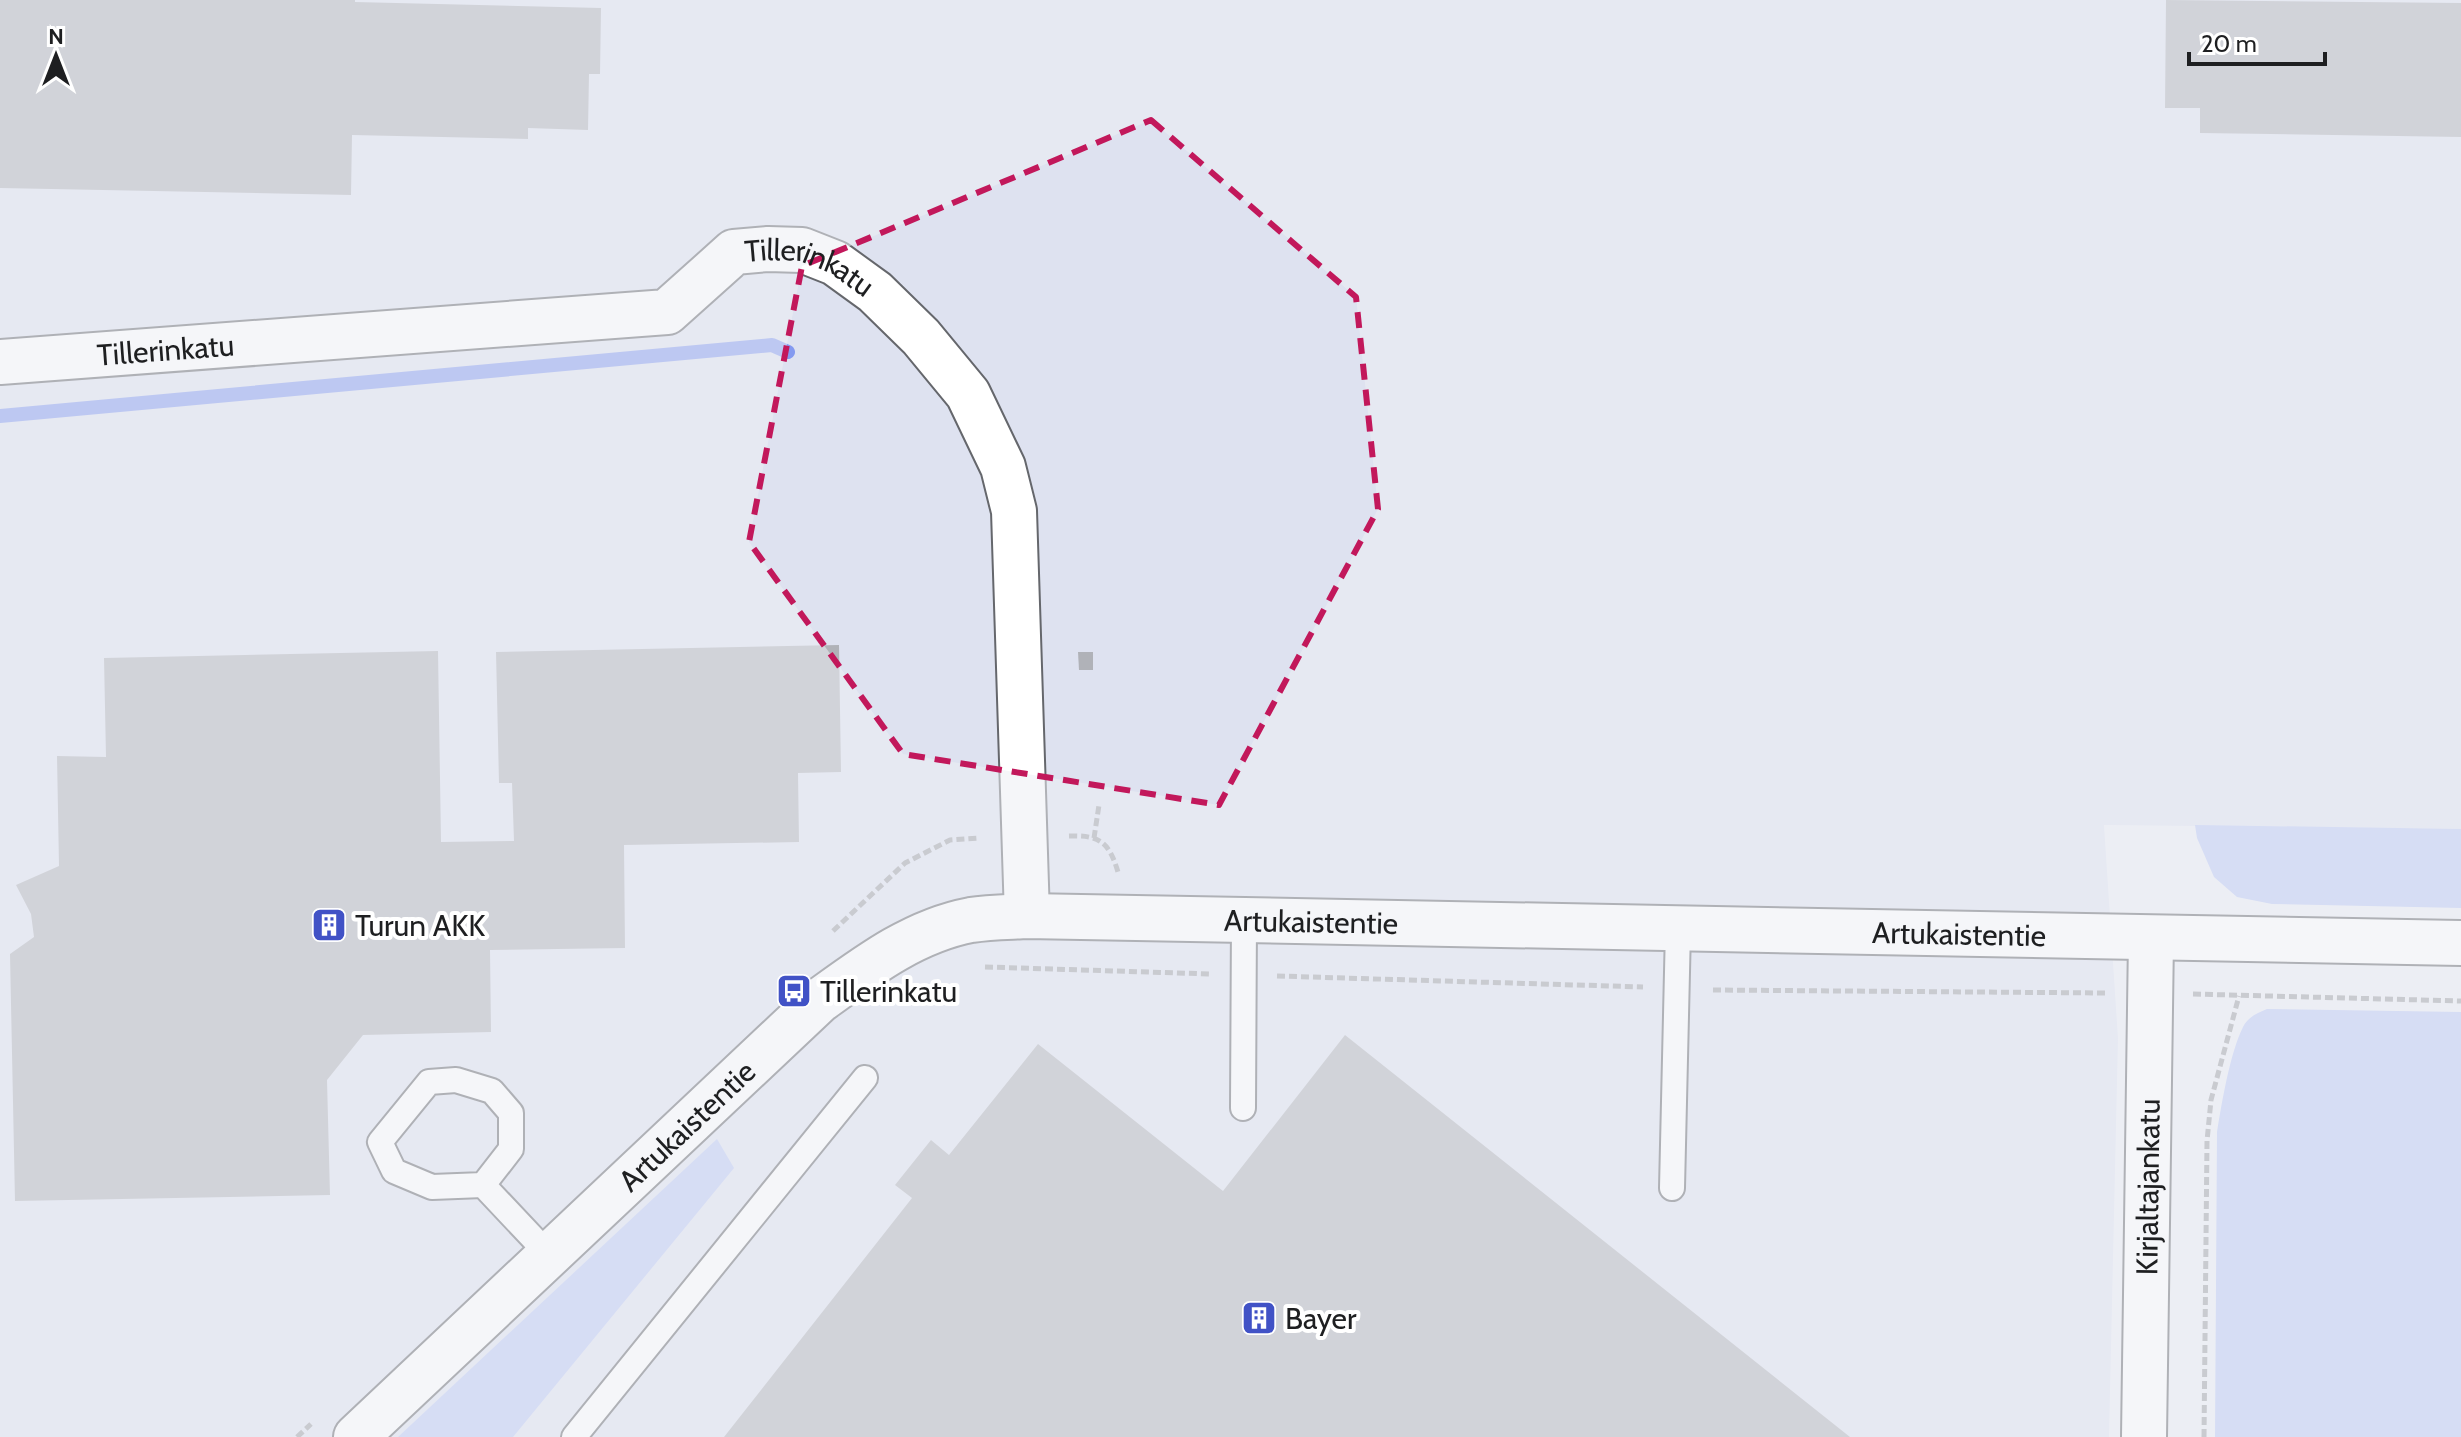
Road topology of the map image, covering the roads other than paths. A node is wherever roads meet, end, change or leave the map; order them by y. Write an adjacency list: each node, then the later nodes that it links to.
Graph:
1 (0, 362): 2 (street, Tillerinkatu)
2 (1027, 916): 3 (street, Artukaistentie); 11 (street, Artukaistentie)
3 (1244, 920): 4 (street, Artukaistentie); 8 (lane)
4 (1678, 929): 5 (street, Artukaistentie); 10 (lane)
5 (2151, 938): 6 (street, Artukaistentie); 14 (street, Kirjaltajankatu)
6 (2461, 943)
7 (865, 1078): 13 (lane)
8 (1243, 1108)
9 (483, 1185): 9 (lane); 11 (lane)
10 (1672, 1188)
11 (549, 1255): 12 (street, Artukaistentie)
12 (356, 1437)
13 (574, 1437)
14 (2144, 1437)

